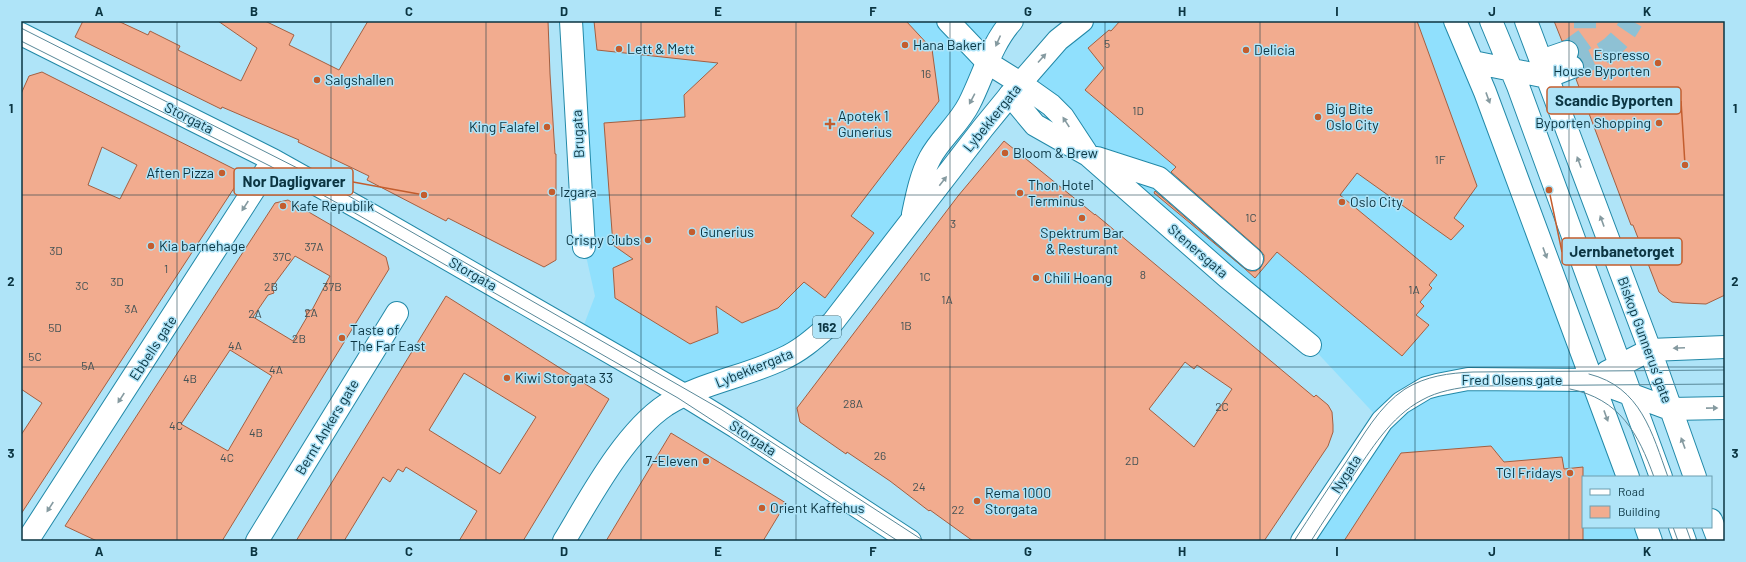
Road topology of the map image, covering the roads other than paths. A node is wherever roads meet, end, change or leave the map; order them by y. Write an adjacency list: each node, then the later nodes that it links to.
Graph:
1 (571, 21): 18 (main road, Brugata)
2 (948, 21): 11 (main road)
3 (1012, 21): 11 (main road, Lybekkergata / 162, one-way to 11)
4 (1082, 21): 14 (main road, Lybekkergata / 162, one-way to 4)
5 (1455, 21): 10 (main road)
6 (1490, 21): 10 (main road); 12 (main road); 13 (main road)
7 (1526, 21): 13 (main road, Biskop Gunnerus’ gate)
8 (22, 38): 16 (main road, Storgata)
9 (1569, 59): 13 (main road)
10 (1472, 62): 12 (main road); 25 (main road, one-way to 25)
11 (988, 63): 14 (main road, Stenersgata); 17 (main road, Lybekkergata / 162, one-way to 17)
12 (1511, 69): 13 (main road); 24 (main road)
13 (1544, 69): 23 (main road, Biskop Gunnerus’ gate, one-way to 13)
14 (1015, 89): 15 (main road, Stenersgata); 17 (main road, Lybekkergata / 162, one-way to 14)
15 (1088, 155): 19 (main road); 21 (main road, Stenersgata)
16 (273, 160): 27 (main road, Storgata); 37 (main road, Ebbells gate, one-way to 37)
17 (910, 223): 27 (main road, Lybekkergata / 162)
18 (584, 247)
19 (1252, 259)
20 (397, 312): 38 (main road, Bernt Ankers gate)
21 (1310, 345)
22 (1725, 347): 23 (main road, one-way to 23)
23 (1650, 350): 24 (main road, Fred Olsens gate); 29 (main road, Biskop Gunnerus’ gate)
24 (1620, 365): 25 (main road, Fred Olsens gate); 26 (main road)
25 (1592, 380): 26 (main road, Fred Olsens gate); 30 (main road, Fred Olsens gate); 31 (main road, one-way to 31)
26 (1631, 394): 29 (main road, Fred Olsens gate); 32 (main road)
27 (684, 395): 39 (main road, 162); 40 (main road, Storgata)
28 (1725, 408): 29 (main road, one-way to 28)
29 (1670, 409): 33 (main road, Biskop Gunnerus’ gate, one-way to 29)
30 (1392, 410): 41 (main road, Nygata)
31 (1628, 476)
32 (1661, 476)
33 (1695, 476)
34 (1712, 523): 44 (main road)
35 (1646, 528): 42 (main road)
36 (1680, 528): 43 (main road)
37 (32, 536)
38 (257, 541)
39 (564, 541)
40 (910, 541)
41 (1302, 541)
42 (1651, 541)
43 (1685, 541)
44 (1719, 541)

